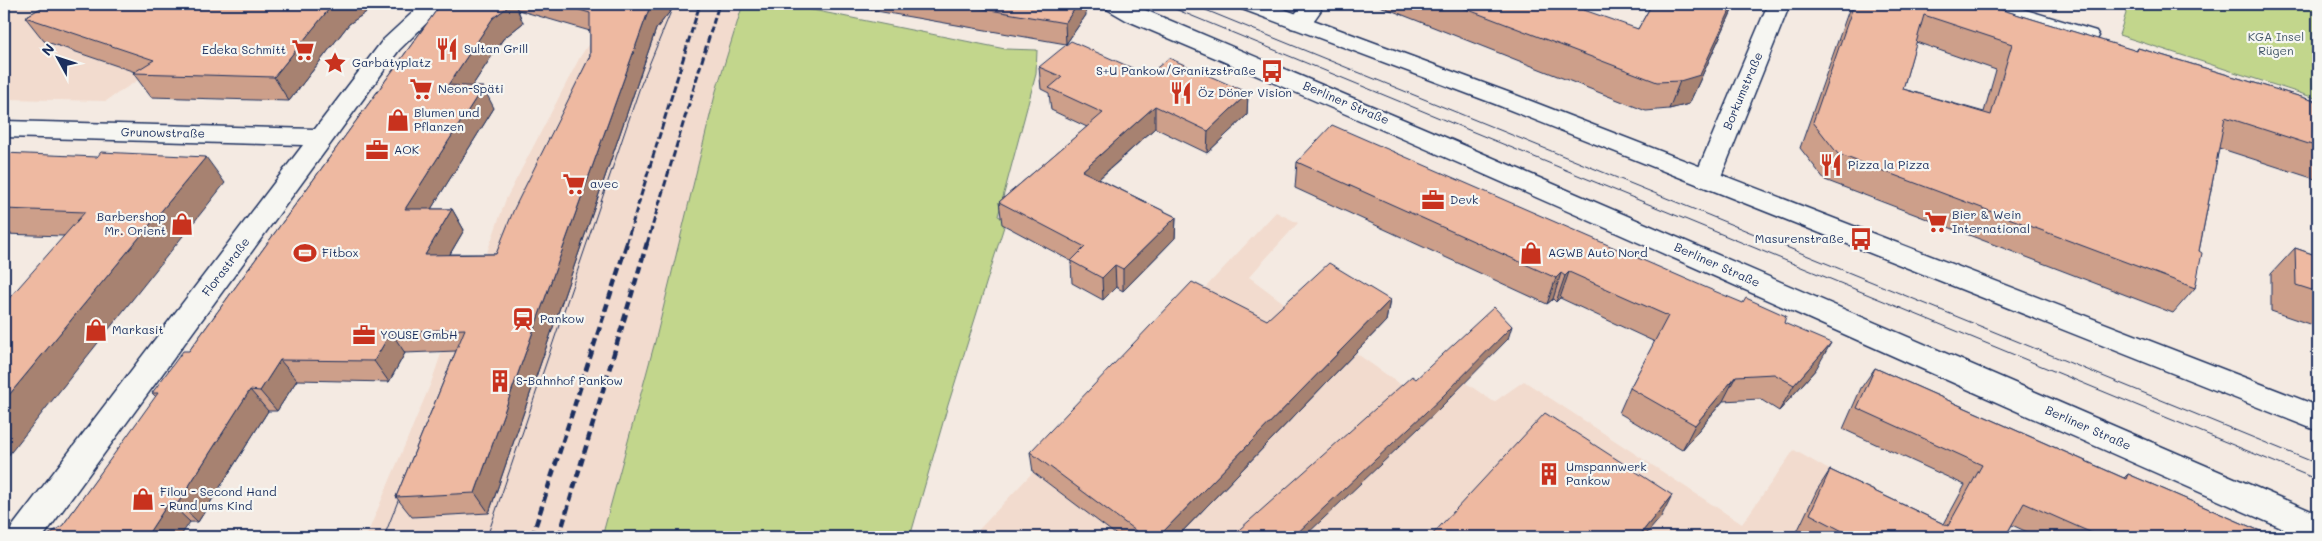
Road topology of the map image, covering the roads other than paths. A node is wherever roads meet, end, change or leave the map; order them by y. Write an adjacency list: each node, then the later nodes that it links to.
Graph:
1 (434, 4): 9 (main road, Florastraße)
2 (1115, 4): 12 (main road, Berliner Straße)
3 (1250, 4): 6 (main road)
4 (1779, 4): 10 (main road, Borkumstraße)
5 (1984, 4): 7 (main road)
6 (1303, 13): 10 (main road)
7 (2088, 36)
8 (4, 129): 9 (main road, Grunowstraße)
9 (323, 137): 13 (main road, Florastraße)
10 (1707, 179): 11 (main road)
11 (2318, 419)
12 (2318, 529)
13 (24, 537)

